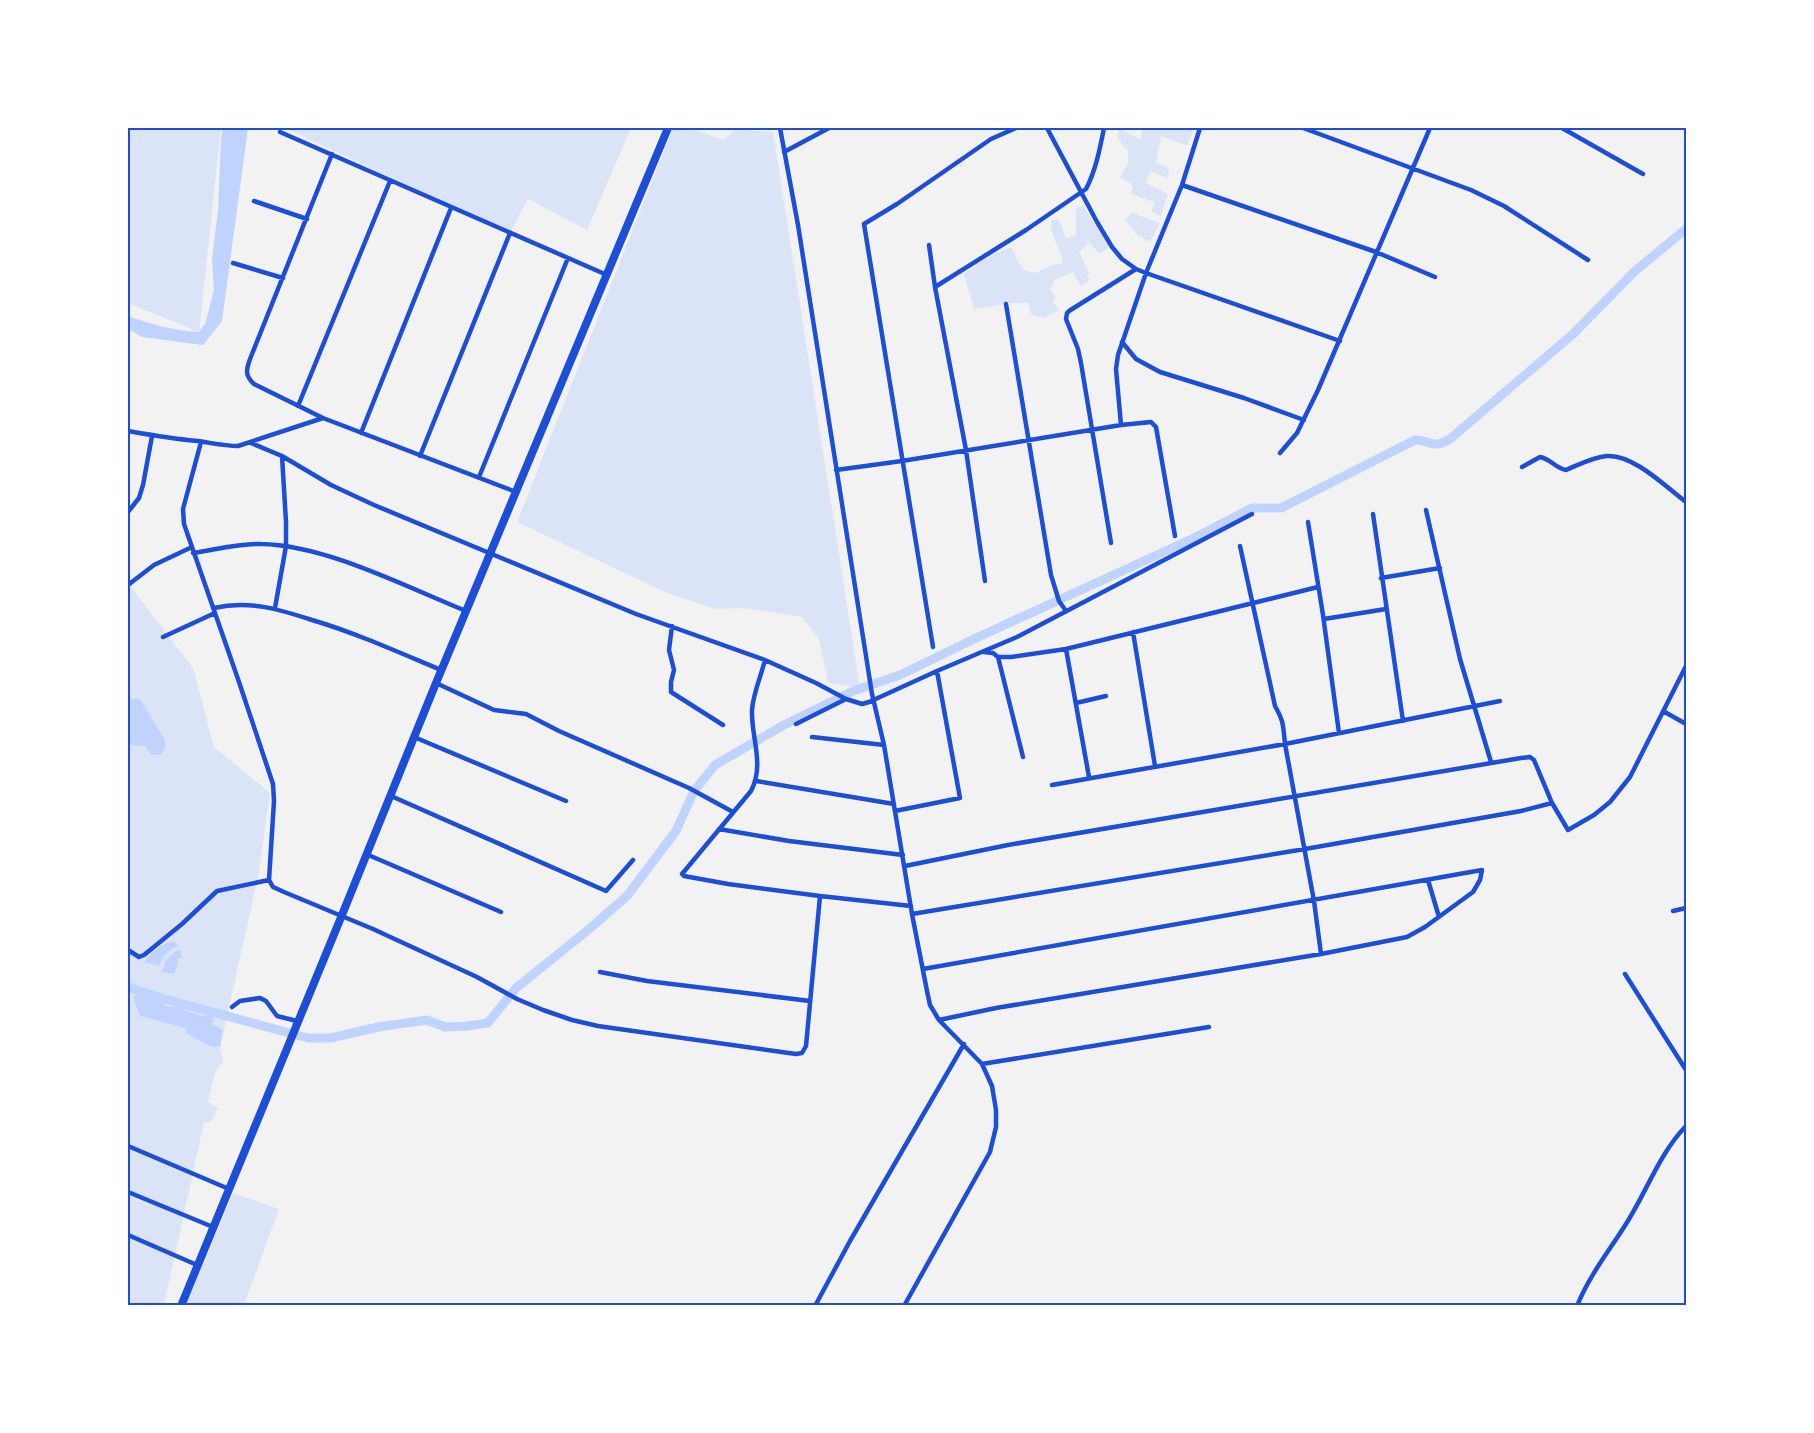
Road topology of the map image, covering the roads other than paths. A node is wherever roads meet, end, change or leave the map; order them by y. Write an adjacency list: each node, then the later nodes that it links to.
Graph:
1 (668, 128): 30 (main road)
2 (780, 128): 12 (street)
3 (828, 128): 12 (street)
4 (1016, 128): 52 (street)
5 (1047, 128): 18 (street)
6 (1104, 128): 18 (street)
7 (1200, 128): 17 (street)
8 (1303, 128): 14 (street)
9 (1430, 128): 14 (street)
10 (1562, 128): 15 (street)
11 (280, 132): 13 (street)
12 (784, 152): 54 (street)
13 (332, 154): 16 (street); 21 (street)
14 (1413, 168): 24 (street); 26 (street)
15 (1643, 174)
16 (390, 181): 20 (street); 37 (street)
17 (1182, 185): 24 (street); 29 (street)
18 (1081, 193): 28 (street); 33 (street)
19 (254, 201): 21 (street)
20 (451, 208): 22 (street); 43 (street)
21 (307, 219): 32 (street)
22 (510, 233): 25 (street); 51 (street)
23 (929, 245): 33 (street)
24 (1376, 252): 31 (street); 35 (street)
25 (568, 258): 30 (street); 55 (street)
26 (1588, 260)
27 (234, 263): 32 (street)
28 (1136, 269): 29 (street); 41 (street)
29 (1146, 273): 35 (street); 36 (street)
30 (607, 275): 56 (main road)
31 (1435, 277)
32 (283, 278): 37 (street)
33 (935, 287): 48 (street)
34 (1006, 304): 45 (street)
35 (1340, 341): 39 (street)
36 (1122, 342): 39 (street); 40 (street)
37 (298, 406): 38 (street)
38 (323, 418): 43 (street); 47 (street)
39 (1304, 420): 49 (street)
40 (1121, 425): 41 (street); 63 (street)
41 (1093, 429): 45 (street); 64 (street)
42 (128, 431): 44 (street)
43 (361, 433): 51 (street)
44 (152, 436): 46 (street); 59 (street)
45 (1028, 440): 48 (street); 79 (street)
46 (201, 442): 47 (street); 67 (street)
47 (251, 442): 50 (street)
48 (966, 450): 52 (street); 72 (street)
49 (1280, 453)
50 (282, 456): 65 (street); 69 (street)
51 (420, 456): 55 (street)
52 (902, 461): 54 (street); 85 (street)
53 (1522, 466): 57 (street)
54 (836, 470): 94 (street)
55 (479, 477): 56 (street)
56 (516, 492): 69 (main road)
57 (1686, 502)
58 (1426, 510): 70 (street)
59 (128, 512)
60 (1252, 514): 79 (street)
61 (1373, 514): 71 (street)
62 (1308, 522): 74 (street)
63 (1175, 536)
64 (1111, 543)
65 (286, 546): 68 (street); 76 (street); 80 (street)
66 (1240, 546): 75 (street)
67 (192, 547): 68 (street); 73 (street)
68 (194, 553): 78 (street)
69 (490, 554): 80 (main road); 82 (street)
70 (1440, 568): 71 (street); 99 (street)
71 (1382, 578): 77 (street)
72 (985, 581)
73 (128, 585)
74 (1318, 587): 75 (street); 81 (street)
75 (1252, 603): 83 (street); 108 (street)
76 (274, 608): 78 (street); 91 (street)
77 (1386, 609): 81 (street); 101 (street)
78 (214, 610): 84 (street); 129 (street)
79 (1066, 611): 87 (street)
80 (466, 612): 91 (main road)
81 (1324, 619): 105 (street)
82 (672, 626): 89 (street); 102 (street)
83 (1133, 632): 86 (street); 112 (street)
84 (163, 637)
85 (933, 648)
86 (1066, 649): 88 (street); 98 (street)
87 (983, 652): 88 (street); 92 (street)
88 (998, 657): 110 (street)
89 (765, 660): 96 (street); 114 (street)
90 (1686, 666): 100 (street)
91 (441, 670): 93 (main road)
92 (937, 671): 94 (street); 121 (street)
93 (436, 683): 106 (main road); 122 (street)
94 (873, 696): 96 (street); 109 (street)
95 (1106, 696): 98 (street)
96 (846, 699): 103 (street)
97 (1500, 701): 99 (street)
98 (1076, 703): 113 (street)
99 (1475, 706): 101 (street); 111 (street)
100 (1663, 711): 104 (street); 119 (street)
101 (1403, 721): 105 (street)
102 (723, 724)
103 (796, 724)
104 (1686, 724)
105 (1339, 733): 108 (street)
106 (414, 736): 117 (main road); 118 (street)
107 (812, 737): 109 (street)
108 (1285, 744): 112 (street); 116 (street)
109 (884, 745): 120 (street)
110 (1023, 758)
111 (1491, 762): 116 (street); 119 (street)
112 (1155, 766): 113 (street)
113 (1089, 777): 115 (street)
114 (756, 781): 120 (street); 122 (street)
115 (1052, 785)
116 (1294, 795): 124 (street); 128 (street)
117 (390, 796): 125 (main road); 127 (street)
118 (566, 801)
119 (1552, 803): 124 (street)
120 (894, 804): 121 (street)
121 (895, 811): 126 (street)
122 (732, 812): 123 (street)
123 (719, 829): 126 (street); 131 (street)
124 (1305, 849): 132 (street); 137 (street)
125 (366, 854): 136 (street); 138 (main road)
126 (903, 855): 128 (street)
127 (633, 860)
128 (905, 866): 133 (street)
129 (269, 880): 138 (street); 140 (street)
130 (1428, 880): 132 (street); 139 (street); 139 (street)
131 (820, 896): 133 (street); 145 (street)
132 (1314, 901): 141 (street); 142 (street)
133 (911, 906): 137 (street)
134 (1686, 908): 135 (street)
135 (1673, 911)
136 (501, 912)
137 (912, 914): 142 (street)
138 (342, 916): 145 (street); 148 (main road)
139 (1439, 917): 141 (street)
140 (128, 950)
141 (1321, 954): 147 (street)
142 (923, 969): 147 (street)
143 (600, 972): 145 (street)
144 (1625, 974): 152 (street)
145 (810, 1001)
146 (232, 1007): 148 (street)
147 (939, 1020): 150 (street)
148 (296, 1024): 155 (main road)
149 (1209, 1027): 151 (street)
150 (964, 1044): 151 (street); 161 (street)
151 (982, 1064): 162 (street)
152 (1686, 1070)
153 (1686, 1126): 163 (street)
154 (128, 1146): 155 (street)
155 (229, 1189): 157 (main road)
156 (128, 1192): 157 (street)
157 (213, 1228): 159 (main road)
158 (128, 1236): 159 (street)
159 (197, 1265): 160 (main road)
160 (181, 1306)
161 (814, 1306)
162 (904, 1306)
163 (1577, 1306)

